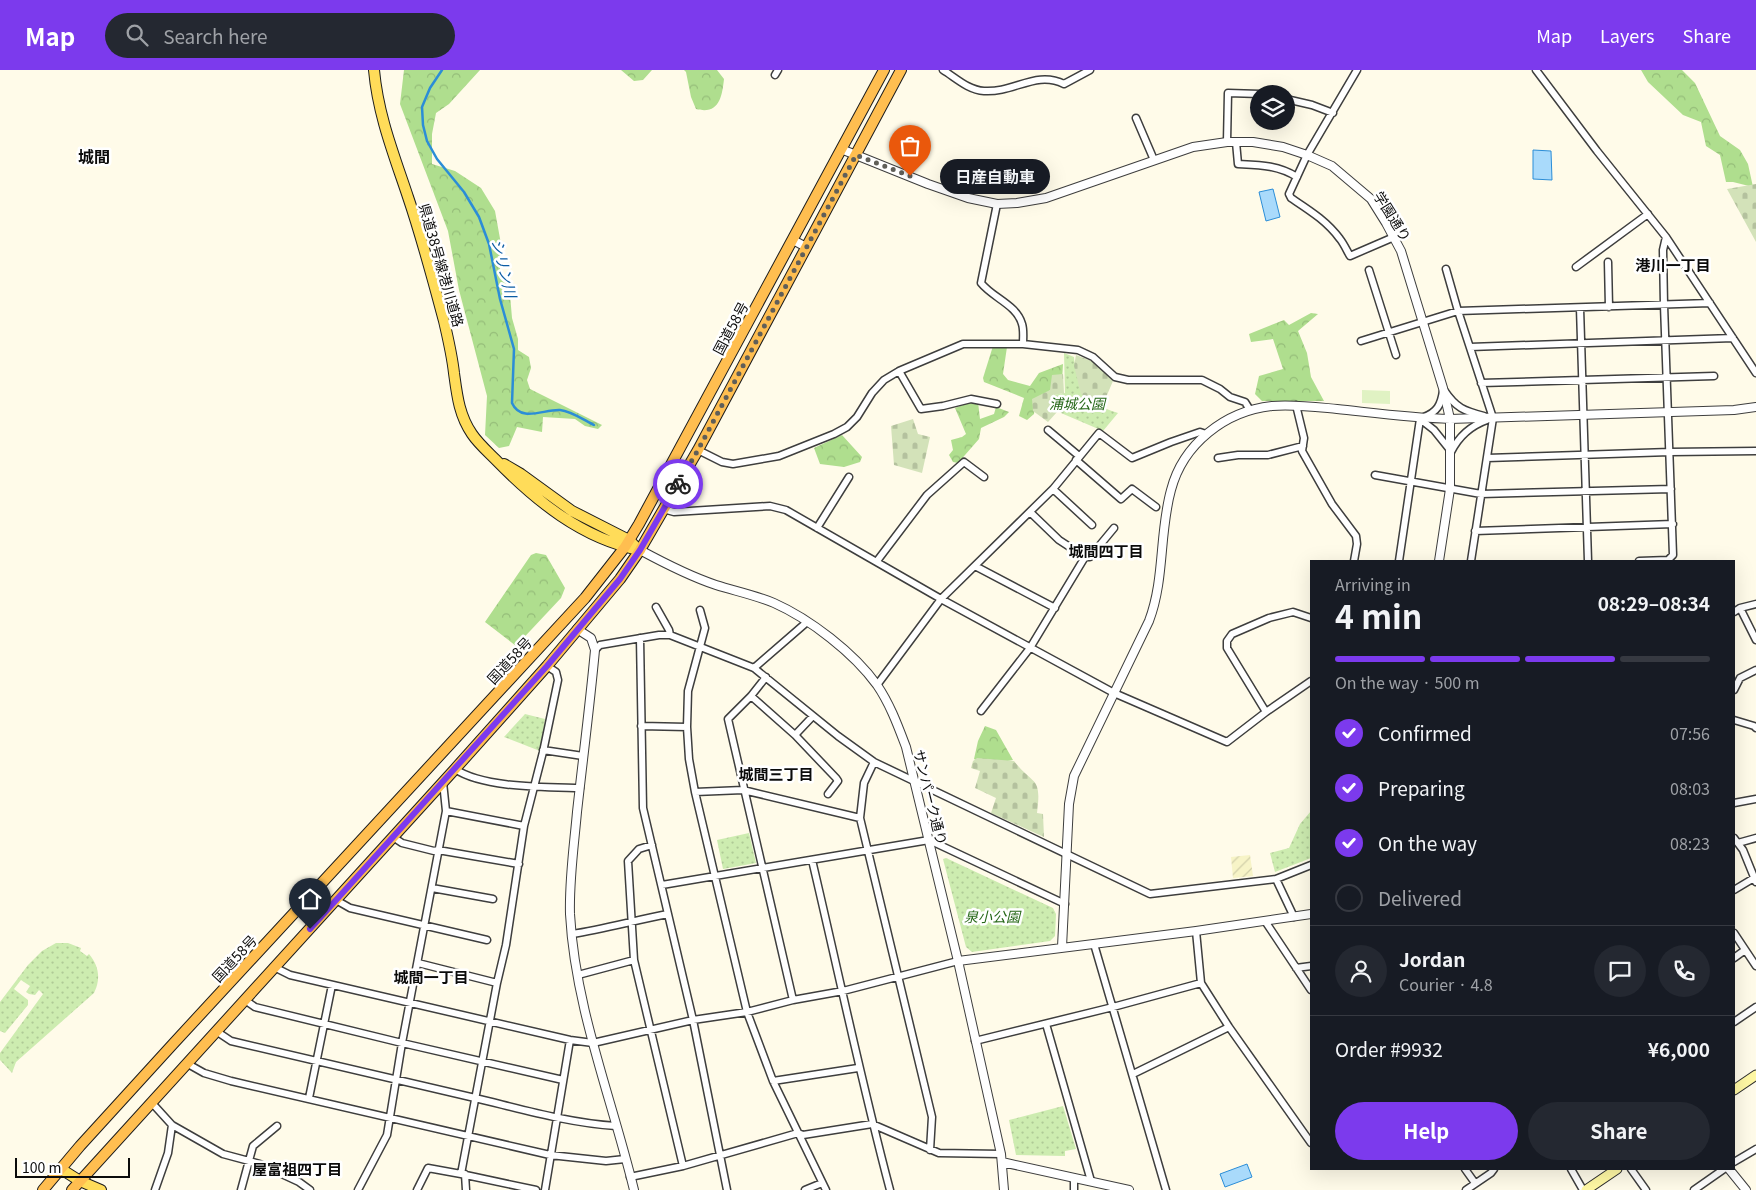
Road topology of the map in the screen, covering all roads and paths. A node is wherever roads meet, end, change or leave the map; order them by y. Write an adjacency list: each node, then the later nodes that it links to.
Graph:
1 (374, 70): 88 (main road, 県道38号線港川道路)
2 (884, 70): 14 (highway, 国道58号)
3 (943, 70): 4 (street)
4 (1090, 70)
5 (1357, 70): 10 (street)
6 (1536, 70): 20 (street)
7 (897, 71): 15 (highway)
8 (1250, 94): 12 (street)
9 (1295, 101): 10 (street)
10 (1333, 113): 16 (street)
11 (1136, 118): 17 (street)
12 (1227, 142): 13 (street, 学園通り); 17 (street, 学園通り)
13 (1236, 142): 16 (street, 学園通り); 18 (street)
14 (841, 149): 15 (street, 学園通り); 23 (highway, 国道58号)
15 (856, 155): 19 (street, 学園通り); 24 (highway)
16 (1307, 155): 18 (street); 21 (street, 学園通り)
17 (1154, 160): 19 (street, 学園通り)
18 (1297, 176): 21 (street)
19 (997, 204): 39 (street)
20 (1648, 214): 22 (street); 26 (street)
21 (1394, 237): 34 (street, 学園通り)
22 (1666, 237): 29 (street); 30 (street)
23 (792, 240): 24 (street); 88 (highway, 国道58号)
24 (806, 247): 62 (highway)
25 (1608, 262): 31 (street)
26 (1576, 267)
27 (1446, 269): 33 (street)
28 (1369, 270): 35 (street)
29 (1710, 303): 30 (street); 36 (street)
30 (1664, 305): 31 (street); 37 (street)
31 (1609, 307): 32 (street)
32 (1580, 308): 33 (street); 40 (street)
33 (1458, 310): 34 (street); 41 (street)
34 (1423, 321): 35 (street); 49 (street, 学園通り)
35 (1389, 332): 38 (street); 42 (street)
36 (1733, 338): 37 (street); 44 (street)
37 (1666, 340): 40 (street); 46 (street)
38 (1361, 342)
39 (1023, 344): 43 (street); 53 (street)
40 (1581, 344): 41 (street); 47 (street)
41 (1470, 347): 48 (street)
42 (1396, 355)
43 (899, 371): 50 (street); 62 (street)
44 (1756, 373)
45 (1714, 376): 46 (street)
46 (1667, 378): 47 (street); 54 (street)
47 (1583, 380): 48 (street); 55 (street)
48 (1481, 383): 56 (street)
49 (1443, 388): 56 (street); 57 (street); 58 (street, 学園通り)
50 (997, 404)
51 (1296, 406): 53 (street); 57 (street); 61 (street)
52 (1756, 407): 54 (street)
53 (1250, 410): 60 (street)
54 (1668, 413): 55 (street); 65 (street)
55 (1584, 416): 56 (street); 66 (street)
56 (1493, 418): 58 (street); 64 (street); 69 (street)
57 (1420, 419): 58 (street); 64 (street); 73 (street)
58 (1450, 419): 64 (street, 学園通り)
59 (1048, 430): 67 (street)
60 (1206, 434): 67 (street); 121 (street)
61 (1303, 446): 68 (street); 91 (street)
62 (698, 450): 80 (highway)
63 (1756, 451): 65 (street)
64 (1451, 452): 75 (street, 学園通り)
65 (1670, 452): 66 (street); 76 (street)
66 (1585, 455): 69 (street); 77 (street)
67 (1078, 458): 74 (street); 79 (street)
68 (1218, 458)
69 (1487, 458): 78 (street)
70 (1375, 475): 73 (street)
71 (984, 476): 97 (street)
72 (849, 477): 85 (street)
73 (1410, 482): 75 (street); 92 (street)
74 (1053, 488): 81 (street); 83 (street)
75 (1450, 489): 78 (street); 93 (street, 学園通り)
76 (1671, 489): 77 (street); 82 (street)
77 (1587, 491): 78 (street); 84 (street)
78 (1482, 494): 87 (street)
79 (1156, 507)
80 (663, 509): 85 (street); 89 (highway)
81 (1030, 512): 90 (street); 98 (street)
82 (1673, 524): 84 (street); 96 (street)
83 (1092, 525)
84 (1588, 527): 87 (street); 95 (street)
85 (817, 528): 97 (street)
86 (1114, 528): 90 (street)
87 (1475, 531): 94 (street)
88 (627, 544): 89 (main road, 県道38号線港川道路); 245 (highway, 国道58号)
89 (640, 550): 106 (street, サンパーク通り); 107 (highway)
90 (1085, 557): 102 (street)
91 (1354, 560)
92 (1399, 560)
93 (1439, 560)
94 (1471, 560)
95 (1588, 560)
96 (1668, 560)
97 (877, 561): 99 (street)
98 (975, 566): 99 (street); 102 (street)
99 (941, 599): 112 (street); 119 (street)
100 (1756, 604): 104 (street)
101 (656, 607): 108 (street)
102 (1054, 608): 112 (street)
103 (700, 610): 111 (street)
104 (1737, 610): 110 (street)
105 (1310, 618): 124 (street)
106 (807, 622): 115 (street); 119 (street, サンパーク通り)
107 (578, 629): 113 (street); 114 (highway)
108 (670, 636): 109 (street); 111 (street)
109 (640, 638): 113 (street); 127 (street)
110 (1756, 640)
111 (699, 648): 115 (street); 128 (street)
112 (1030, 648): 121 (street); 123 (street)
113 (595, 650): 132 (street)
114 (547, 666): 131 (street); 134 (highway)
115 (754, 668): 117 (street)
116 (1756, 670): 120 (street)
117 (766, 677): 122 (street); 125 (street)
118 (1310, 682): 124 (street)
119 (877, 685): 135 (street, サンパーク通り)
120 (1735, 688)
121 (1114, 693): 124 (street); 154 (street)
122 (751, 696): 130 (street); 139 (street)
123 (981, 711)
124 (1266, 712)
125 (813, 716): 130 (street); 133 (street)
126 (1735, 720): 129 (street)
127 (641, 726): 128 (street); 151 (street)
128 (686, 727): 140 (street)
129 (1756, 728)
130 (795, 736): 141 (street)
131 (543, 750): 132 (street); 137 (street)
132 (583, 756): 138 (street)
133 (874, 762): 135 (street); 145 (street)
134 (455, 769): 136 (highway); 137 (street)
135 (915, 781): 149 (street, サンパーク通り); 154 (street)
136 (443, 782): 144 (street); 147 (highway)
137 (535, 787): 138 (street); 146 (street)
138 (580, 788): 175 (street)
139 (743, 790): 140 (street); 145 (street); 158 (street)
140 (696, 792): 159 (street)
141 (828, 794)
142 (1756, 799): 143 (street)
143 (1735, 803)
144 (446, 811): 146 (street); 152 (street)
145 (860, 818): 153 (street)
146 (524, 826): 156 (street)
147 (393, 837): 152 (street); 166 (highway)
148 (1756, 838): 150 (street)
149 (929, 840): 153 (street); 167 (street); 183 (street, サンパーク通り)
150 (1736, 840): 161 (street)
151 (652, 845): 162 (street); 171 (street)
152 (438, 850): 156 (street); 163 (street)
153 (867, 850): 155 (street); 190 (street)
154 (1067, 853): 160 (street); 167 (street)
155 (812, 860): 158 (street); 195 (street)
156 (519, 864): 191 (street)
157 (1310, 865): 160 (street)
158 (762, 868): 159 (street); 197 (street)
159 (715, 875): 162 (street); 201 (street)
160 (1276, 879): 170 (street)
161 (1755, 880): 164 (street)
162 (662, 885): 168 (street)
163 (432, 888): 165 (street); 173 (street)
164 (1735, 890)
165 (493, 899)
166 (336, 900): 173 (street); 187 (highway)
167 (1065, 904): 179 (street)
168 (668, 914): 171 (street); 202 (street)
169 (1310, 914): 170 (street)
170 (1294, 917): 172 (street)
171 (632, 920): 175 (street); 182 (street)
172 (1265, 921): 174 (street); 188 (street)
173 (425, 926): 177 (street); 184 (street)
174 (1196, 931): 178 (street); 192 (street)
175 (572, 934): 189 (street)
176 (1735, 935): 180 (street)
177 (487, 940)
178 (1094, 944): 179 (street); 199 (street)
179 (1062, 947): 183 (street)
180 (1745, 950): 181 (street); 186 (street)
181 (1735, 957)
182 (634, 960): 189 (street); 208 (street)
183 (958, 961): 190 (street); 211 (street, サンパーク通り)
184 (418, 963): 191 (street); 198 (street)
185 (1310, 966): 188 (street)
186 (1756, 966)
187 (276, 968): 193 (street); 196 (highway)
188 (1296, 968): 194 (street)
189 (578, 974): 213 (street)
190 (897, 978): 195 (street); 237 (street)
191 (497, 983): 203 (street)
192 (1200, 983): 199 (street); 207 (street)
193 (332, 985): 198 (street); 205 (street)
194 (1310, 989)
195 (843, 991): 197 (street); 217 (street)
196 (245, 1000): 205 (street); 209 (highway)
197 (793, 1000): 201 (street)
198 (411, 1003): 203 (street); 212 (street)
199 (1113, 1007): 206 (street); 218 (street)
200 (1756, 1007): 204 (street)
201 (747, 1012): 202 (street); 222 (street)
202 (693, 1020): 208 (street); 238 (street)
203 (490, 1021): 210 (street); 214 (street)
204 (1735, 1021)
205 (324, 1024): 212 (street); 215 (street)
206 (1046, 1024): 211 (street); 257 (street)
207 (1229, 1027): 218 (street); 235 (street)
208 (651, 1029): 213 (street); 244 (street)
209 (216, 1031): 215 (street); 216 (highway)
210 (570, 1040): 213 (street); 221 (street)
211 (975, 1041): 240 (street, サンパーク通り)
212 (402, 1043): 214 (street); 220 (street)
213 (593, 1043): 232 (street)
214 (482, 1061): 221 (street); 225 (street)
215 (317, 1062): 220 (street); 224 (street)
216 (188, 1064): 224 (street); 226 (highway)
217 (858, 1068): 222 (street); 229 (street)
218 (1133, 1074): 279 (street)
219 (1756, 1075): 223 (main road)
220 (396, 1080): 225 (street); 228 (street)
221 (563, 1080): 227 (street)
222 (772, 1081): 233 (street)
223 (1735, 1089)
224 (309, 1098): 228 (street)
225 (475, 1098): 227 (street); 234 (street)
226 (152, 1103): 230 (street); 256 (highway)
227 (556, 1117): 232 (street); 239 (street)
228 (389, 1118): 234 (street); 267 (street)
229 (872, 1124): 233 (street); 237 (street); 275 (street)
230 (172, 1125): 242 (street); 264 (street)
231 (277, 1126): 242 (street)
232 (616, 1126): 241 (street)
233 (798, 1133): 238 (street); 259 (street)
234 (468, 1135): 239 (street); 253 (street)
235 (1310, 1142)
236 (1756, 1149): 243 (street)
237 (930, 1150): 240 (street)
238 (721, 1154): 244 (street); 273 (street)
239 (550, 1155): 241 (street); 271 (street)
240 (1002, 1158): 255 (street); 276 (street, サンパーク通り)
241 (625, 1159): 254 (street)
242 (248, 1160): 265 (street); 266 (street)
243 (1735, 1161)
244 (683, 1166): 254 (street)
245 (61, 1169): 256 (main road); 261 (highway, 国道58号)
246 (1466, 1170): 258 (street)
247 (1493, 1170): 258 (street)
248 (1572, 1170): 281 (street)
249 (1615, 1170): 281 (main road)
250 (1632, 1170): 282 (street)
251 (1723, 1170): 260 (street)
252 (1730, 1170): 283 (street)
253 (463, 1174): 268 (street); 269 (street); 270 (street)
254 (630, 1177): 272 (street)
255 (1074, 1178): 257 (street); 277 (street)
256 (80, 1181): 262 (highway); 263 (main road)
257 (1091, 1181): 278 (street)
258 (1475, 1183): 280 (street)
259 (824, 1187): 274 (street)
260 (1697, 1189)
261 (43, 1190)
262 (72, 1190)
263 (101, 1190)
264 (155, 1190)
265 (241, 1190)
266 (310, 1190)
267 (358, 1190)
268 (417, 1190)
269 (466, 1190)
270 (536, 1190)
271 (545, 1190)
272 (634, 1190)
273 (727, 1190)
274 (805, 1190)
275 (890, 1190)
276 (1004, 1190)
277 (1074, 1190)
278 (1129, 1190)
279 (1166, 1190)
280 (1466, 1190)
281 (1584, 1190)
282 (1646, 1190)
283 (1746, 1190)

